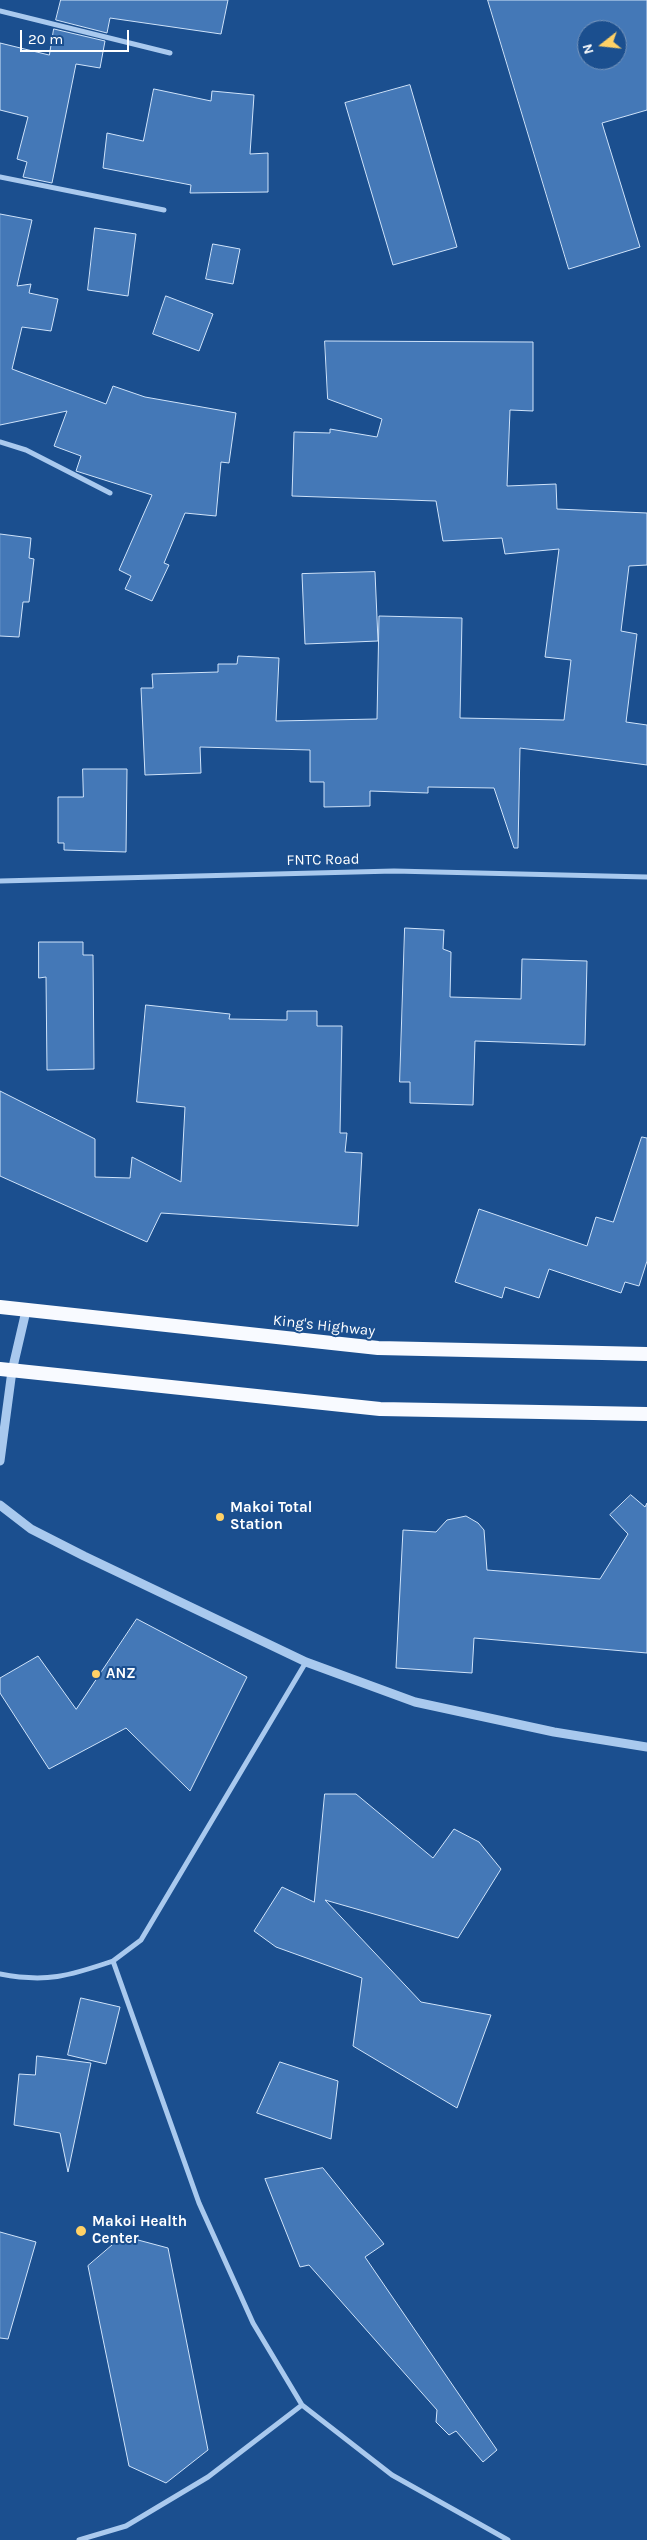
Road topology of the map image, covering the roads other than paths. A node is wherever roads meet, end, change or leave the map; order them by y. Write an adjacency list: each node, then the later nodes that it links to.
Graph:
1 (0, 11): 2 (street)
2 (170, 53)
3 (0, 178): 4 (street)
4 (164, 210)
5 (0, 442): 6 (street)
6 (110, 493)
7 (647, 876): 8 (street, FNTC Road)
8 (0, 881)
9 (0, 1307): 10 (highway, King's Highway)
10 (26, 1311): 11 (highway, King's Highway); 12 (street)
11 (647, 1354)
12 (6, 1370): 13 (highway); 14 (street)
13 (647, 1414)
14 (0, 1461)
15 (0, 1505): 16 (street)
16 (306, 1662): 17 (street); 18 (street)
17 (647, 1747)
18 (113, 1961): 19 (street); 20 (street)
19 (0, 1974)
20 (302, 2405): 21 (street); 22 (street)
21 (79, 2540)
22 (508, 2540)

